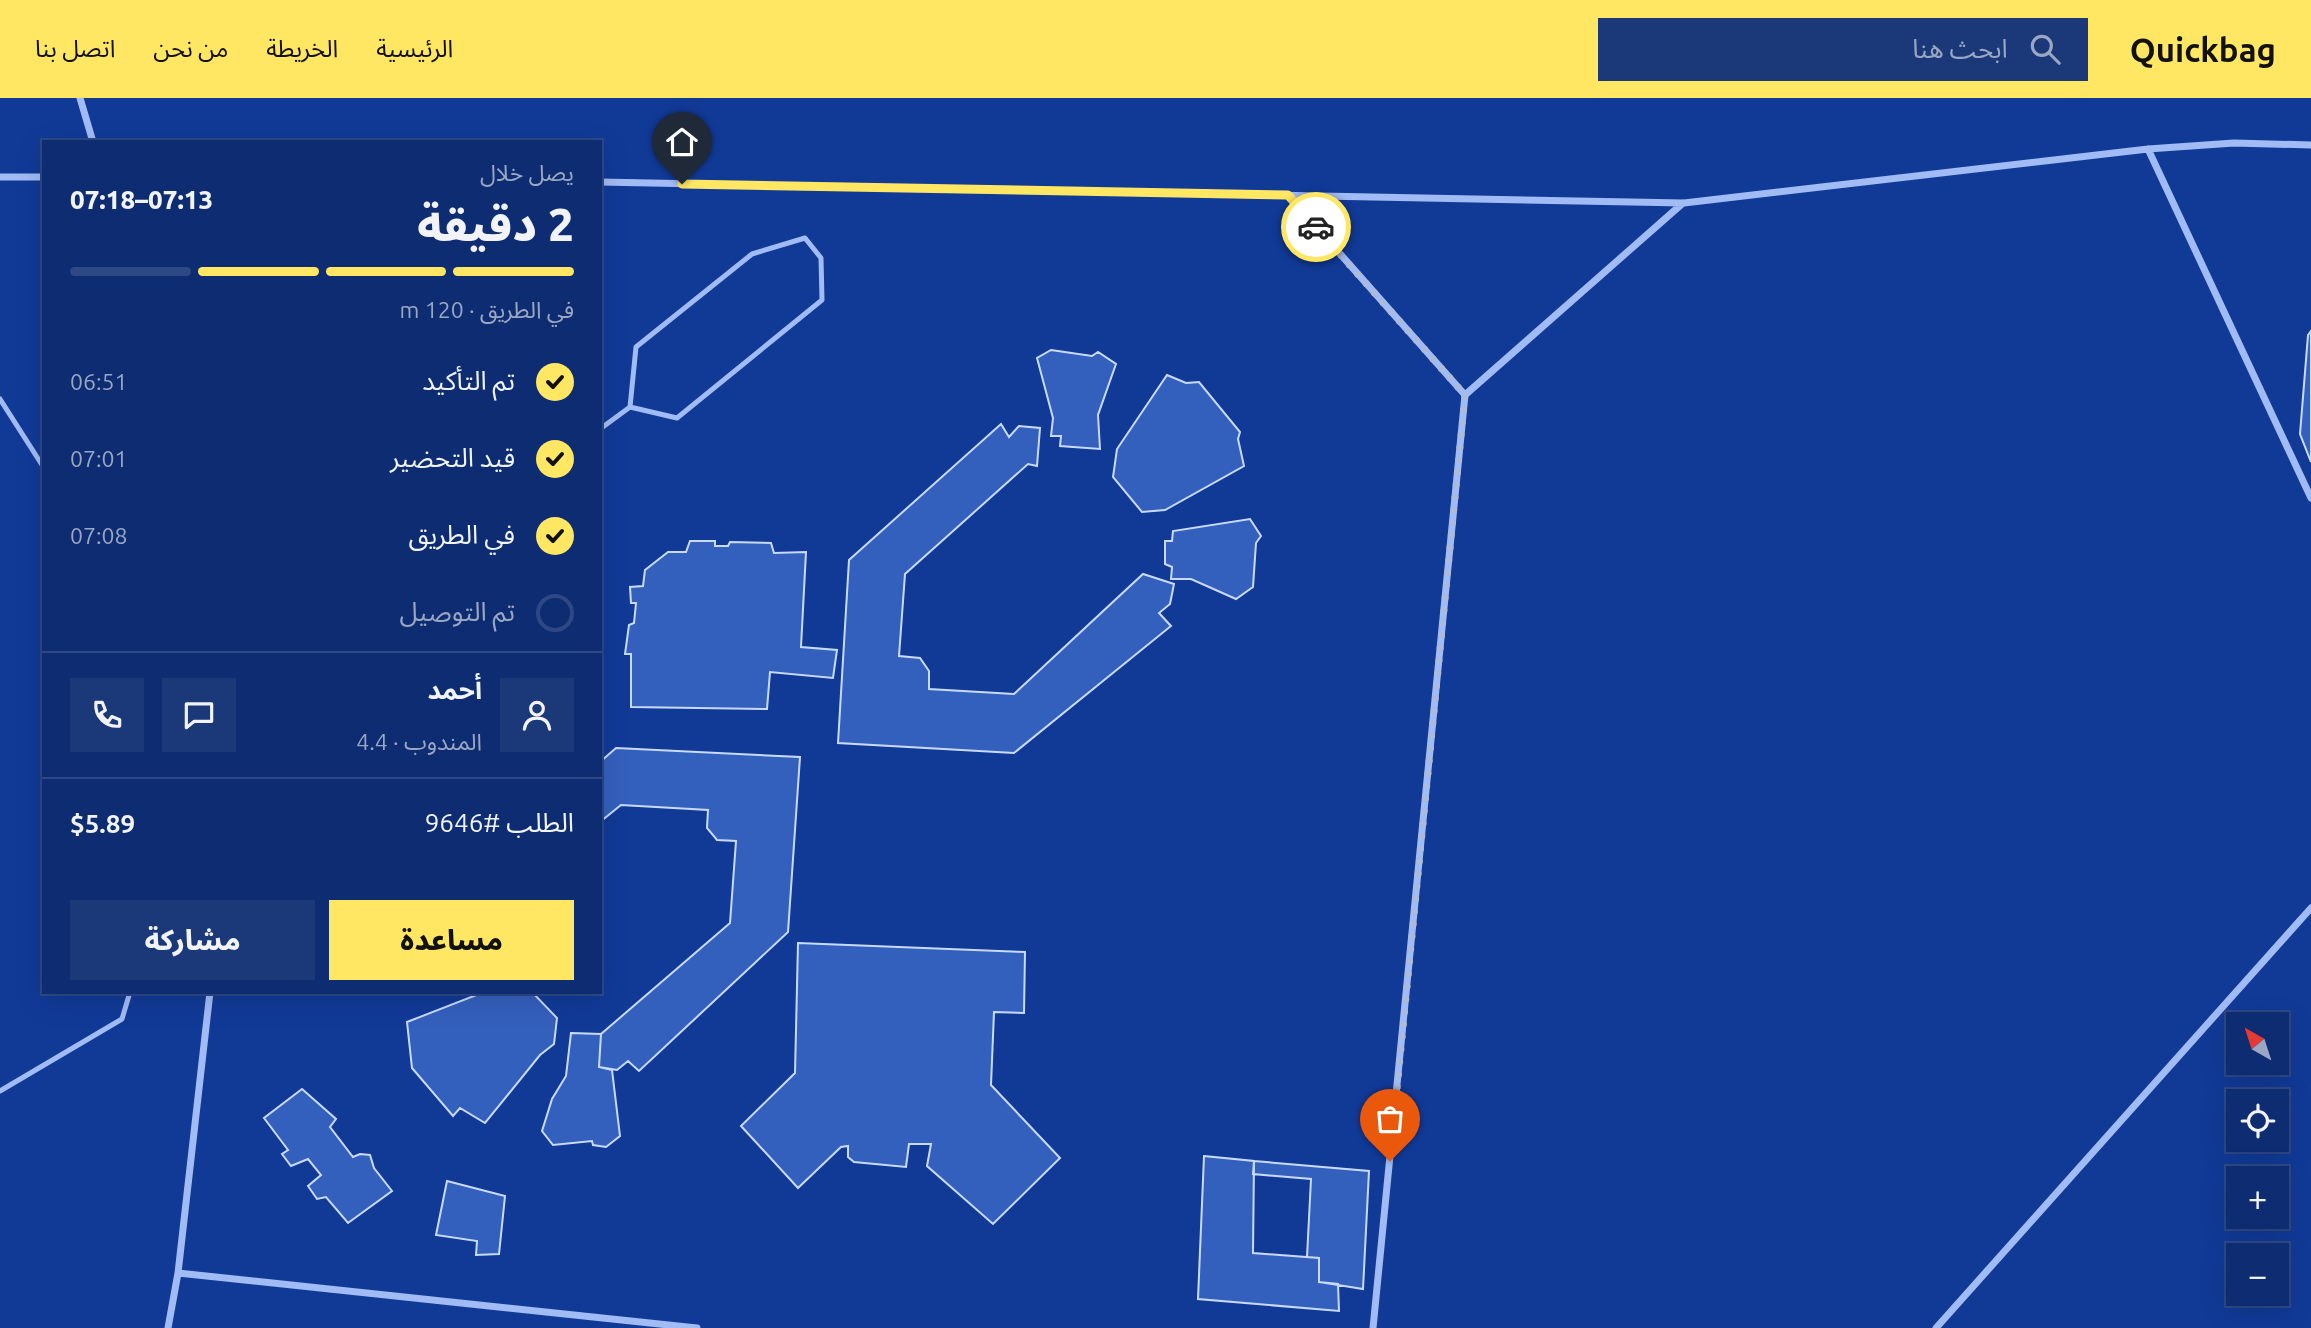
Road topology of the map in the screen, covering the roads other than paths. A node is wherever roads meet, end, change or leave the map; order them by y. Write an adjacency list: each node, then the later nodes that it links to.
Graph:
1 (80, 98): 2 (street)
2 (92, 140)
3 (2311, 145): 4 (street)
4 (2148, 149): 9 (street); 15 (street)
5 (0, 177): 6 (street)
6 (42, 177)
7 (602, 182): 8 (street)
8 (1288, 195): 9 (street); 10 (street)
9 (1684, 202): 10 (street)
10 (1465, 395): 23 (street)
11 (0, 399): 14 (lane)
12 (630, 407): 12 (lane); 13 (lane)
13 (602, 428)
14 (42, 465)
15 (2311, 498)
16 (2311, 908): 24 (street)
17 (129, 994): 19 (lane)
18 (210, 994): 20 (street)
19 (0, 1091)
20 (178, 1273): 21 (street); 22 (street)
21 (168, 1328)
22 (697, 1328)
23 (1373, 1328)
24 (1936, 1328)

